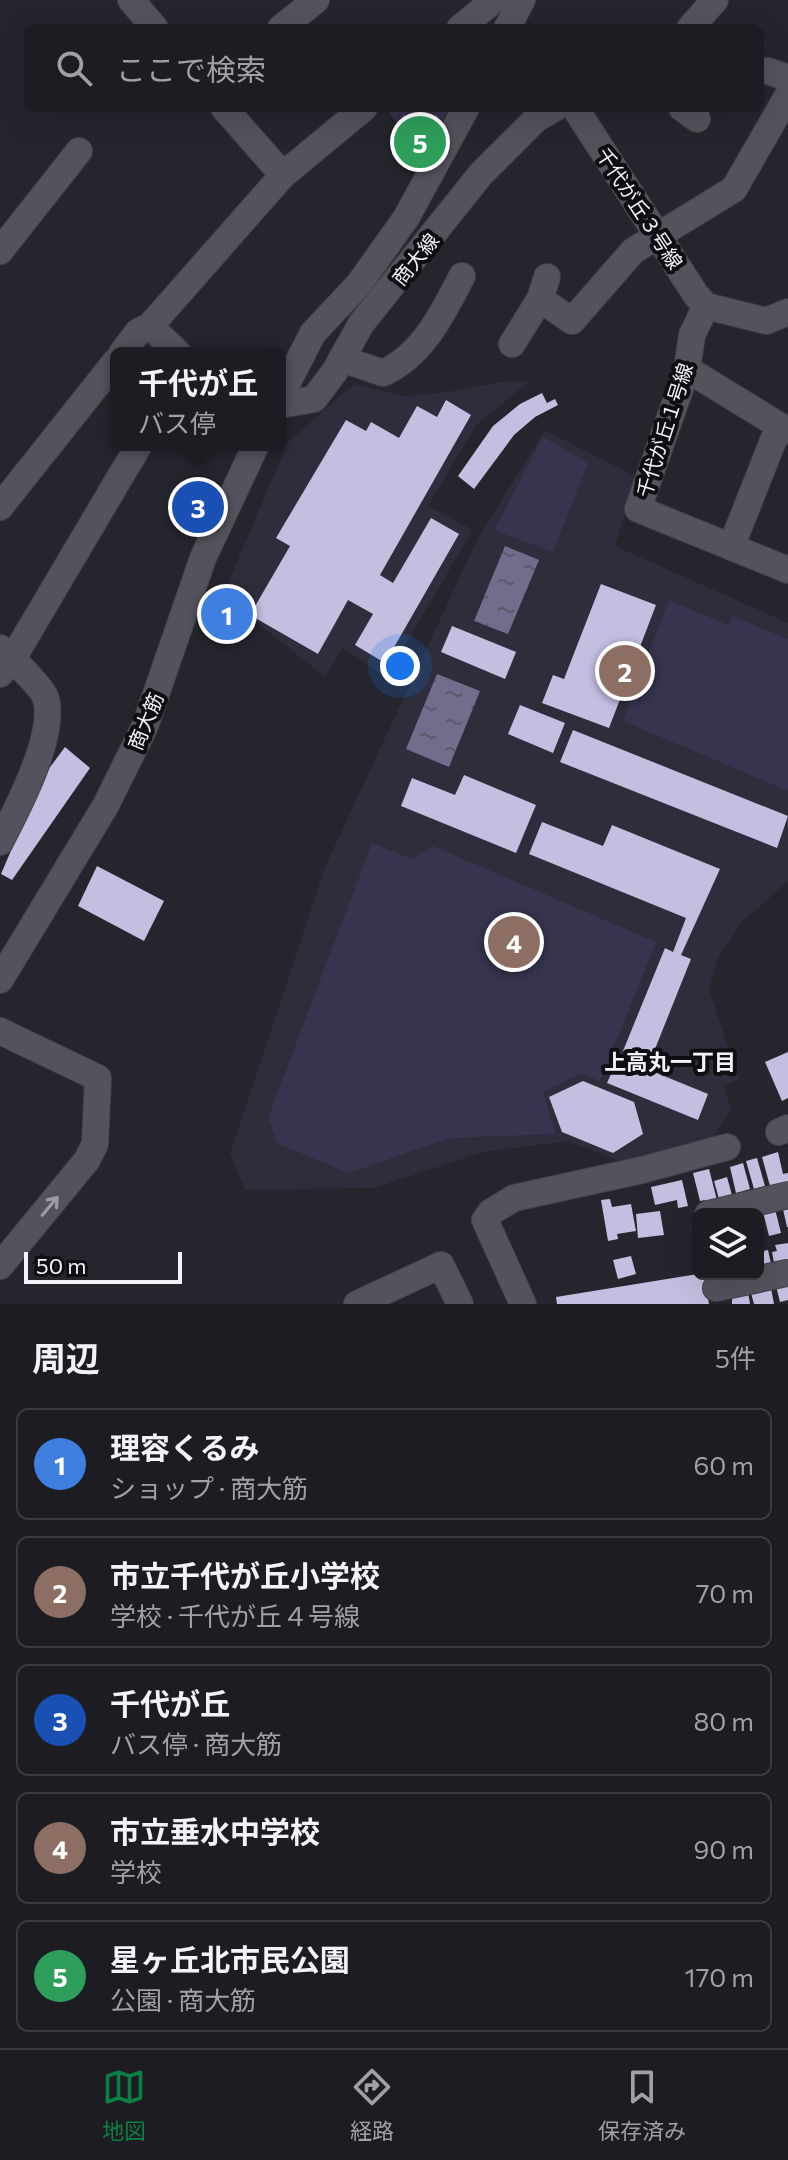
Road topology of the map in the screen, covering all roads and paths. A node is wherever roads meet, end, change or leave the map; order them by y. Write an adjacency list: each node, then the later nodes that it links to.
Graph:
1 (131, 0): 6 (street)
2 (316, 0): 7 (street)
3 (494, 0): 8 (street)
4 (522, 0): 9 (street)
5 (715, 0): 10 (street)
6 (152, 24)
7 (286, 24)
8 (465, 24)
9 (509, 24)
10 (694, 24)
11 (788, 95): 19 (street)
12 (228, 112): 18 (street)
13 (359, 112): 18 (street)
14 (464, 112): 31 (street)
15 (548, 112): 28 (street, 商大線)
16 (578, 112): 19 (street, 千代が丘３号線)
17 (79, 151): 20 (street)
18 (283, 175): 24 (street)
19 (659, 237): 22 (street, 千代が丘３号線); 25 (street)
20 (0, 251)
21 (462, 276): 28 (street)
22 (706, 306): 23 (street); 30 (street, 千代が丘１号線)
23 (788, 312)
24 (150, 326): 26 (street); 27 (street)
25 (512, 344)
26 (127, 347)
27 (172, 347)
28 (342, 359): 32 (street, 商大線)
29 (110, 369): 36 (street)
30 (687, 369): 33 (street); 37 (street, 千代が丘１号線)
31 (286, 385)
32 (286, 404)
33 (783, 428): 37 (street)
34 (135, 451): 39 (street)
35 (253, 451): 41 (street, 商大筋)
36 (0, 507)
37 (731, 547): 38 (street)
38 (788, 570)
39 (4, 660): 40 (street)
40 (0, 842)
41 (0, 980)
42 (0, 1031): 46 (street, one-way to 42)
43 (727, 1147): 51 (street)
44 (788, 1195): 45 (street)
45 (733, 1208)
46 (0, 1266)
47 (787, 1273): 48 (street)
48 (716, 1289)
49 (357, 1304): 50 (street)
50 (460, 1304)
51 (523, 1304)

